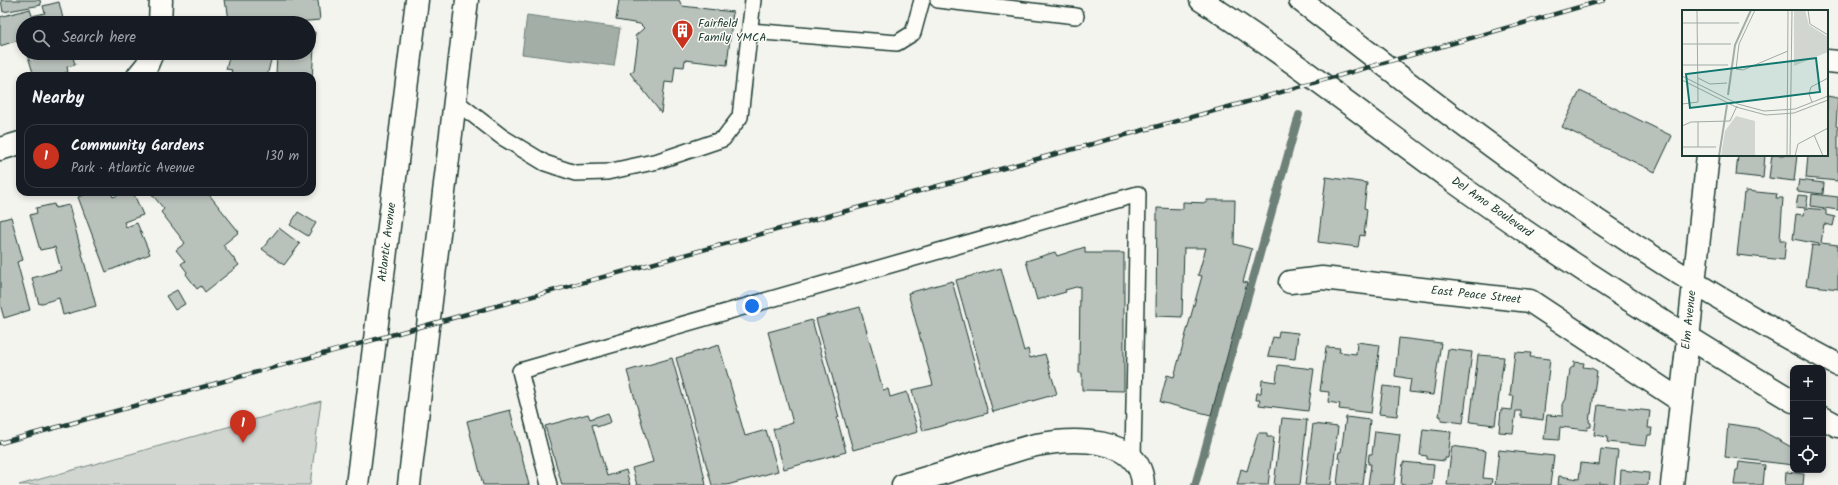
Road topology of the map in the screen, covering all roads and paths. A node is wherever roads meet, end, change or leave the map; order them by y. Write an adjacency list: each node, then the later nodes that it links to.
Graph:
1 (161, 0): 9 (main road)
2 (418, 0): 29 (main road, Atlantic Avenue)
3 (467, 0): 16 (main road)
4 (753, 0): 11 (lane)
5 (922, 0): 11 (lane)
6 (938, 0): 10 (lane)
7 (1201, 0): 22 (main road, Del Amo Boulevard)
8 (1300, 0): 21 (main road)
9 (160, 16)
10 (1076, 16)
11 (750, 31): 16 (lane)
12 (149, 60): 15 (main road)
13 (1828, 61): 14 (main road)
14 (1838, 62)
15 (141, 72)
16 (454, 100): 30 (main road)
17 (16, 144): 18 (main road)
18 (0, 149)
19 (1708, 156): 21 (main road, Elm Avenue)
20 (1290, 282): 25 (main road, East Peace Street)
21 (1693, 283): 22 (main road, Elm Avenue); 23 (main road)
22 (1687, 338): 24 (main road, Del Amo Boulevard); 25 (main road, Elm Avenue)
23 (1838, 365)
24 (1790, 399)
25 (1681, 401): 34 (main road, Elm Avenue)
26 (1826, 420): 27 (main road)
27 (1838, 426)
28 (1131, 456): 31 (lane); 32 (main road); 33 (main road)
29 (357, 485)
30 (409, 485)
31 (549, 485)
32 (904, 485)
33 (1143, 485)
34 (1672, 485)

